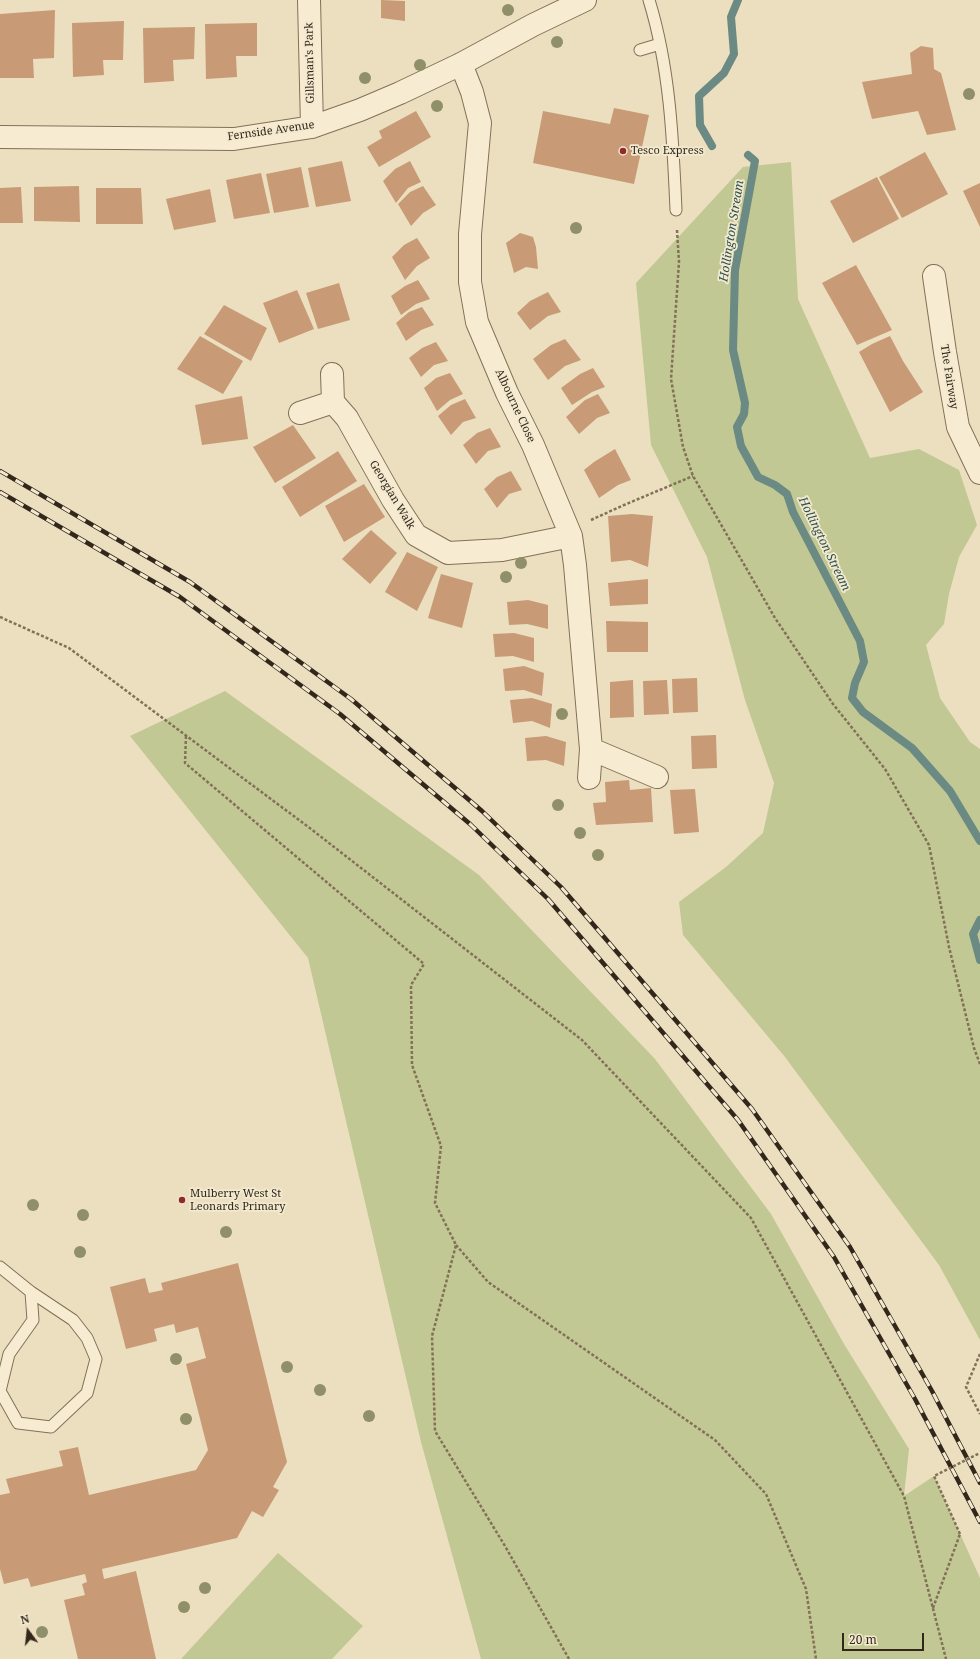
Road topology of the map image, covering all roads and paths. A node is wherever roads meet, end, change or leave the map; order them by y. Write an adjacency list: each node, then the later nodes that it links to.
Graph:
1 (309, 0): 7 (street, Gillsman's Park)
2 (585, 0): 6 (street, Fernside Avenue)
3 (649, 0): 4 (lane)
4 (660, 44): 5 (lane); 9 (lane)
5 (640, 50)
6 (461, 64): 7 (street, Fernside Avenue); 16 (street, Albourne Close)
7 (312, 127): 8 (street, Fernside Avenue)
8 (0, 137)
9 (676, 210): 15 (path)
10 (934, 276): 14 (street, The Fairway)
11 (332, 374): 12 (street)
12 (333, 402): 13 (street); 16 (street, Georgian Walk)
13 (300, 413)
14 (980, 473)
15 (693, 476): 16 (path); 22 (path)
16 (570, 533): 19 (street, Albourne Close)
17 (0, 617): 18 (path)
18 (186, 736): 23 (path); 29 (path)
19 (591, 749): 20 (street); 21 (street, Albourne Close)
20 (657, 777)
21 (589, 778)
22 (980, 1064)
23 (456, 1244): 30 (path); 31 (path)
24 (0, 1267): 25 (lane)
25 (31, 1292): 25 (lane)
26 (980, 1354): 27 (path)
27 (980, 1414)
28 (980, 1453): 29 (path, bridge)
29 (933, 1608): 32 (path)
30 (569, 1659)
31 (816, 1659)
32 (946, 1659)

